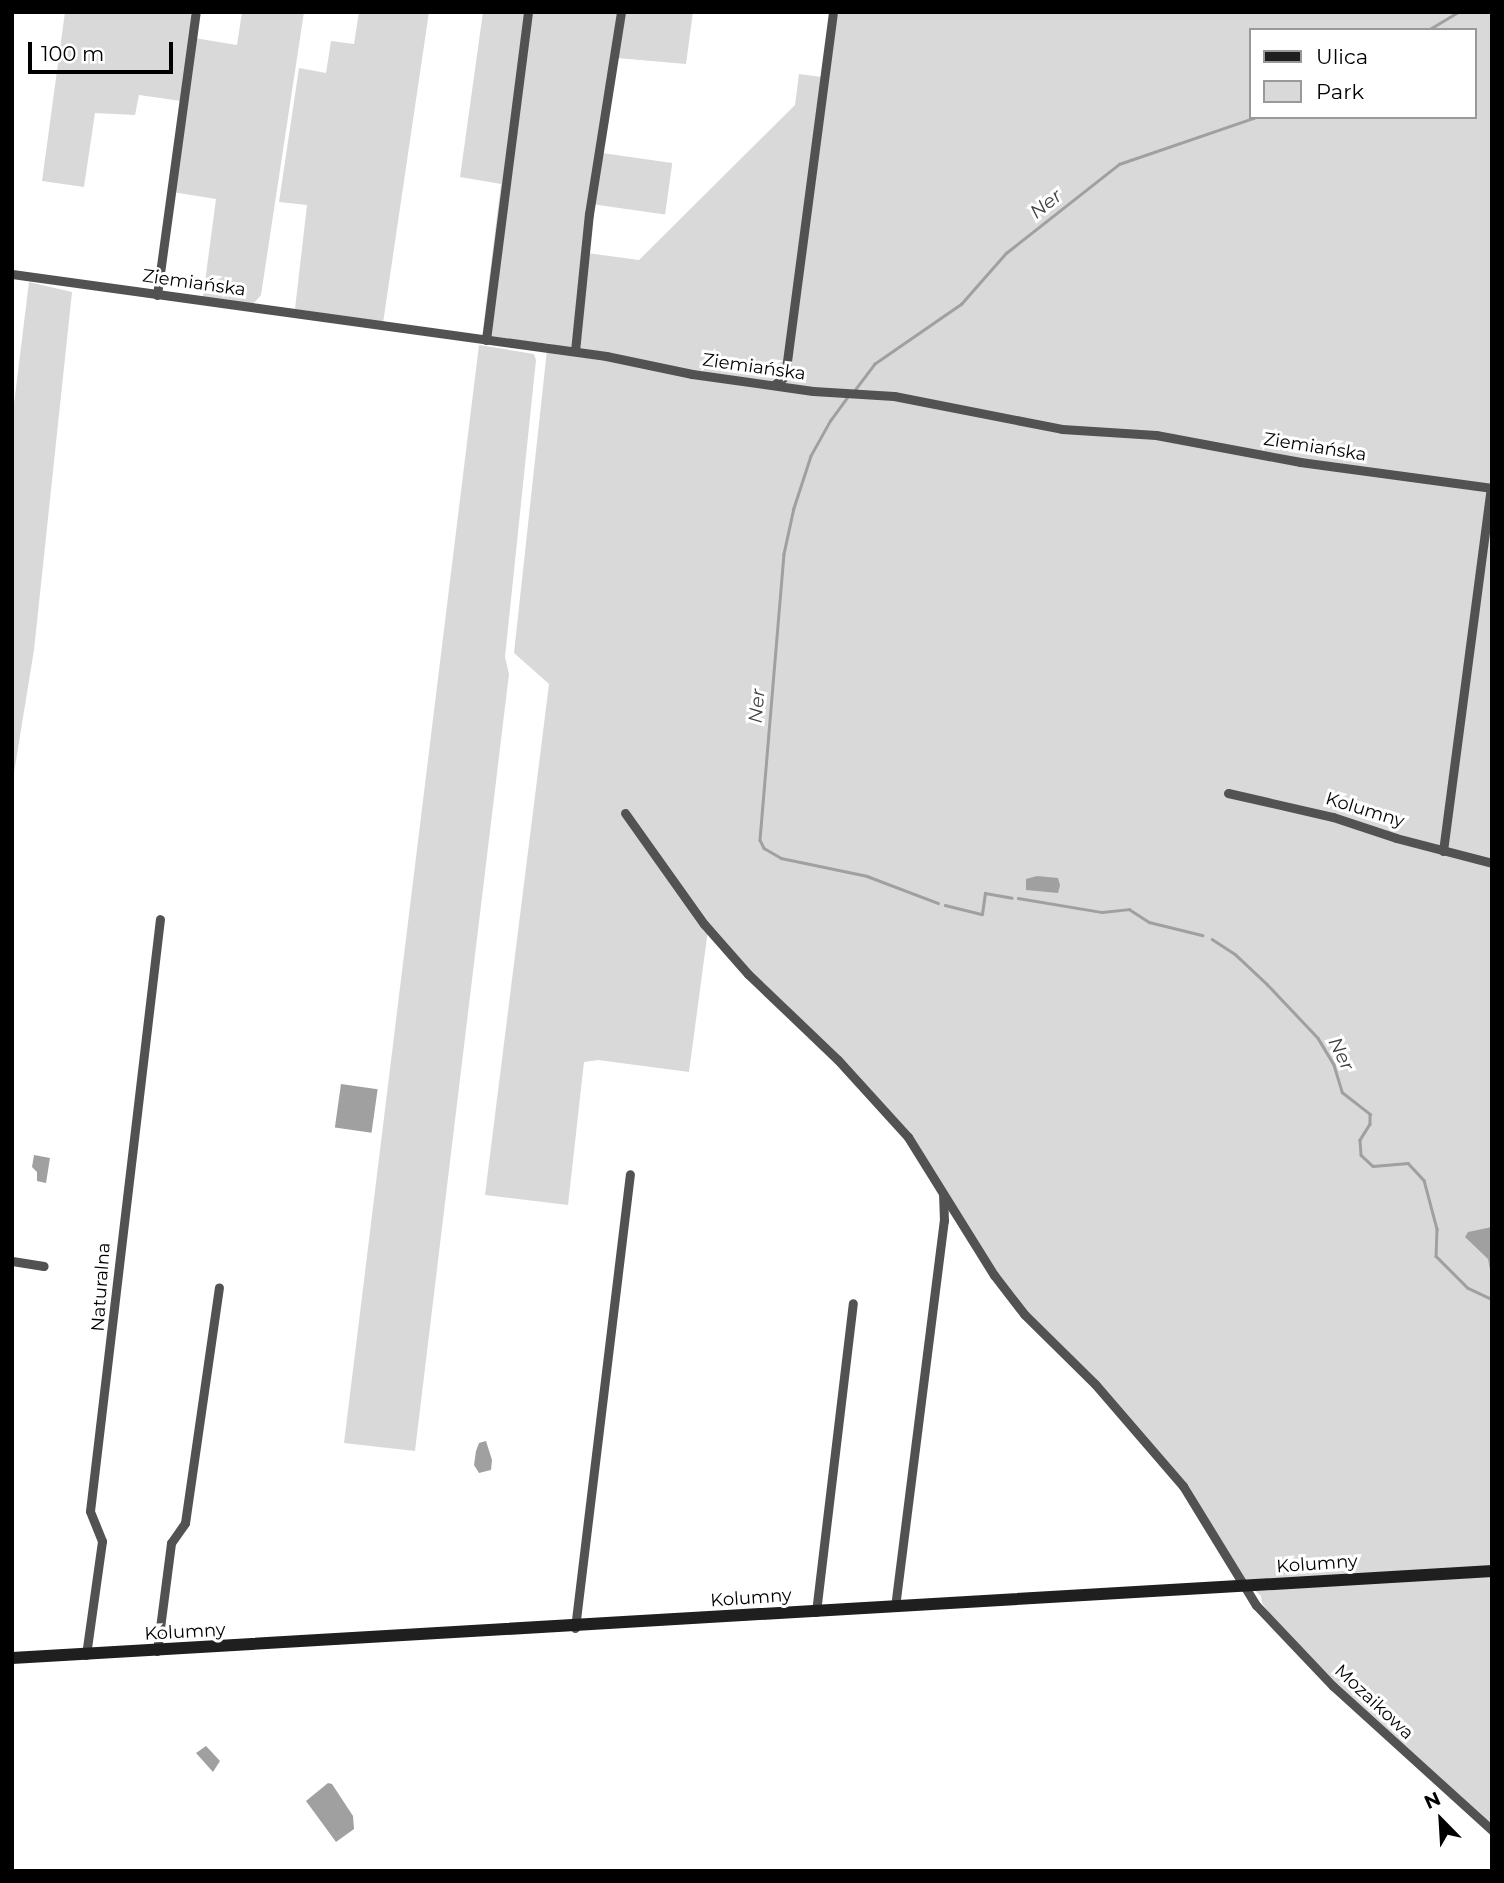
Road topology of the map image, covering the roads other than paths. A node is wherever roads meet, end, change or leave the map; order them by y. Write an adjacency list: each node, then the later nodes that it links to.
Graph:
1 (196, 12): 6 (street)
2 (528, 12): 7 (street)
3 (621, 12): 8 (street)
4 (833, 12): 9 (street)
5 (12, 274): 6 (street, Ziemiańska)
6 (157, 295): 7 (street, Ziemiańska)
7 (486, 340): 8 (street, Ziemiańska)
8 (575, 351): 9 (street, Ziemiańska)
9 (775, 384): 10 (street, Ziemiańska)
10 (1491, 488): 13 (street)
11 (1228, 793): 13 (street, Kolumny)
12 (625, 813): 17 (street, Mozaikowa)
13 (1443, 851): 14 (street, Kolumny)
14 (1492, 863)
15 (160, 919): 28 (street, Naturalna)
16 (630, 1174): 26 (street)
17 (943, 1193): 23 (street, Mozaikowa); 24 (street)
18 (12, 1261): 19 (street)
19 (44, 1266)
20 (219, 1287): 27 (street)
21 (853, 1303): 25 (street)
22 (1492, 1571): 23 (street, Kolumny)
23 (1245, 1586): 24 (street, Kolumny); 30 (street, Mozaikowa)
24 (895, 1607): 25 (street, Kolumny)
25 (816, 1612): 26 (street, Kolumny)
26 (575, 1628): 27 (street, Kolumny)
27 (157, 1651): 28 (street, Kolumny)
28 (86, 1654): 29 (street, Kolumny)
29 (12, 1658)
30 (1492, 1830)

